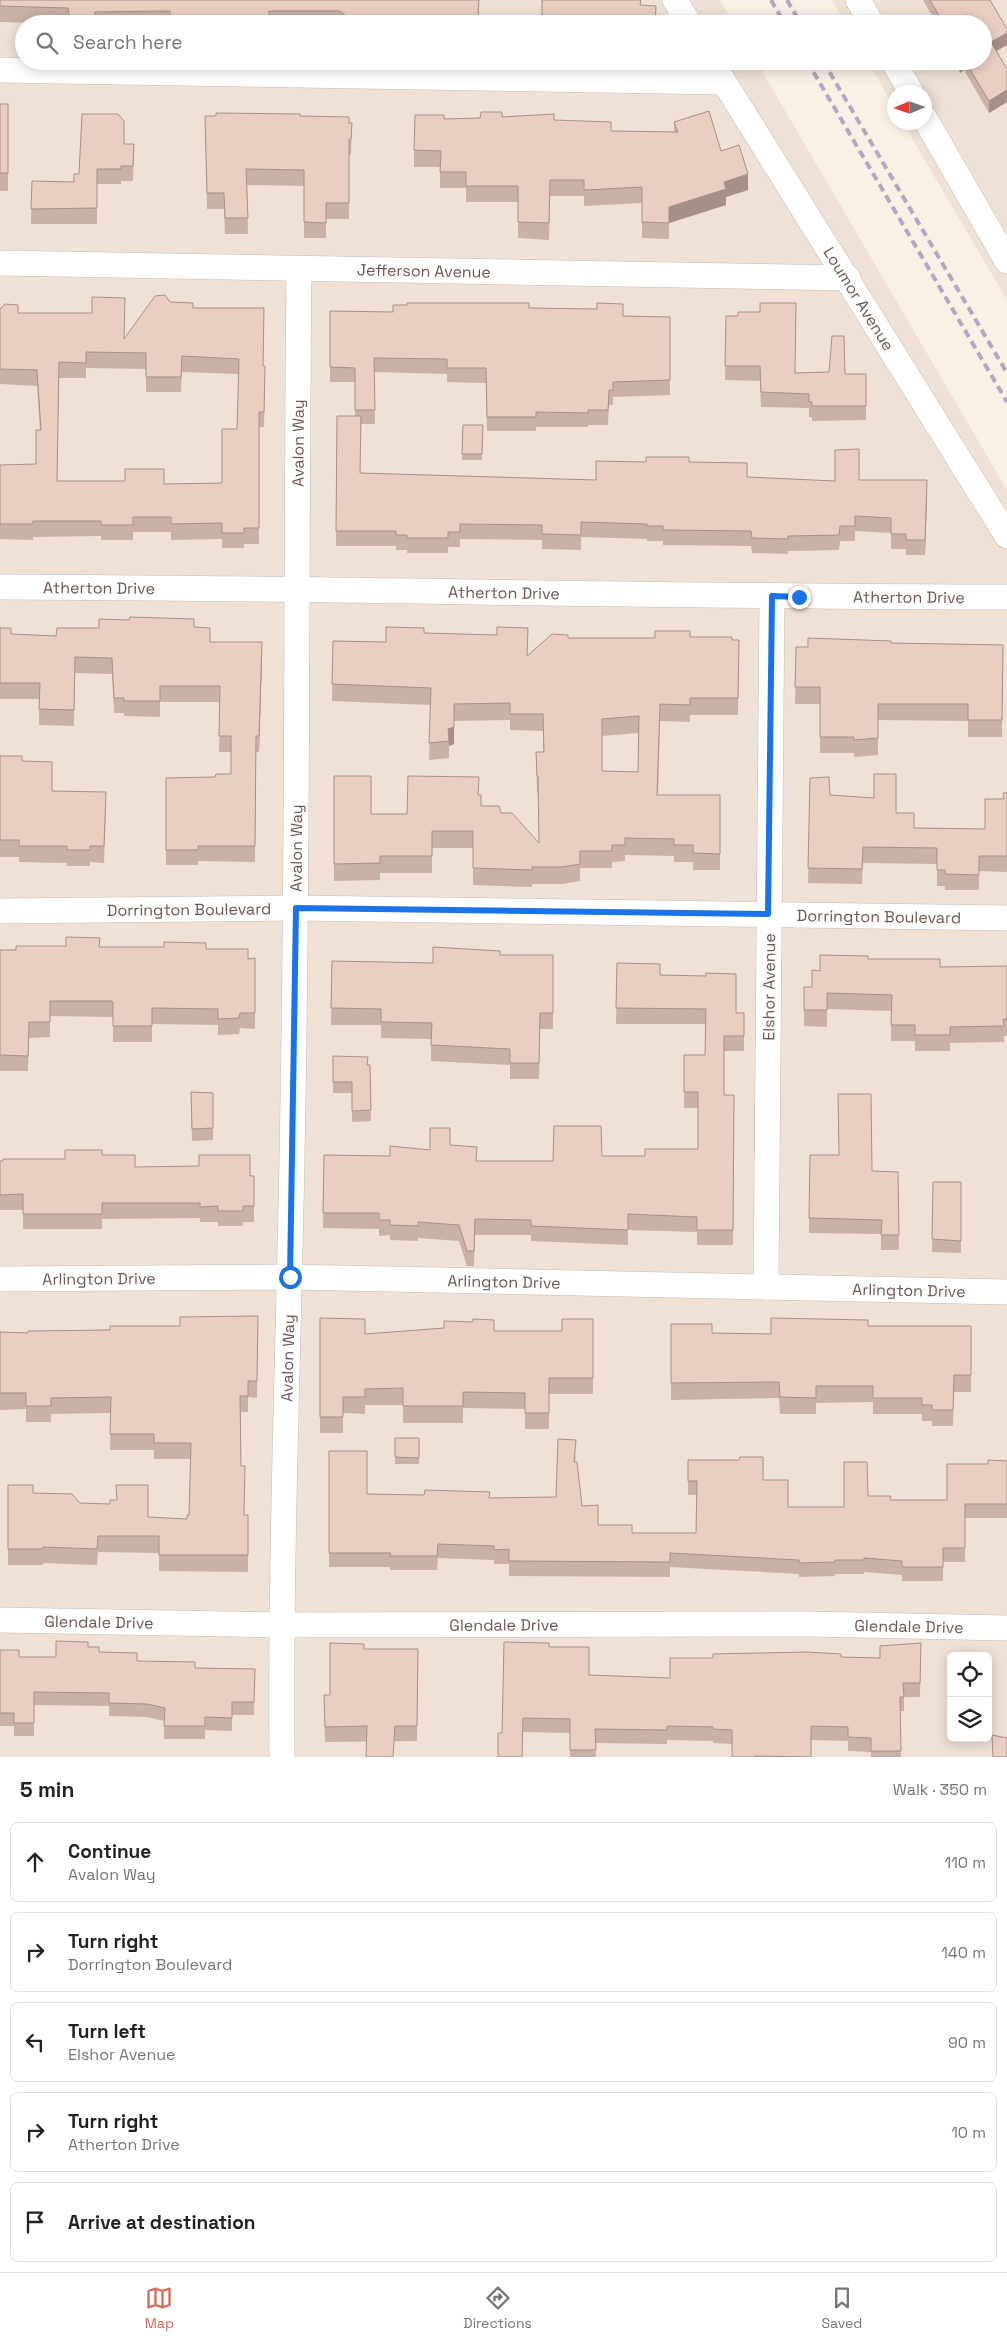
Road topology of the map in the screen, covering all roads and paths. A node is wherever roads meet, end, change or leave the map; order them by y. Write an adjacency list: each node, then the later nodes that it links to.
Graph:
1 (675, 0): 3 (street)
2 (858, 0): 4 (street)
3 (684, 15)
4 (867, 15)
5 (0, 70): 7 (street)
6 (898, 70): 8 (street)
7 (717, 72): 14 (street, Loumor Avenue)
8 (907, 85)
9 (932, 130): 10 (street)
10 (999, 237): 11 (street)
11 (1007, 261)
12 (0, 263): 13 (street, Jefferson Avenue)
13 (299, 269): 14 (street, Jefferson Avenue); 17 (street, Avalon Way)
14 (848, 278): 15 (street, Loumor Avenue)
15 (1007, 536)
16 (0, 587): 17 (street, Atherton Drive)
17 (296, 588): 18 (street, Atherton Drive); 20 (street, Avalon Way)
18 (772, 596): 19 (street, Atherton Drive); 22 (street, Elshor Avenue)
19 (1007, 597)
20 (296, 908): 21 (street, Dorrington Boulevard); 22 (street, Dorrington Boulevard); 24 (street, Avalon Way)
21 (0, 911)
22 (768, 914): 23 (street, Dorrington Boulevard); 26 (street, Elshor Avenue)
23 (1007, 918)
24 (290, 1277): 25 (street, Arlington Drive); 26 (street, Arlington Drive); 29 (street, Avalon Way)
25 (0, 1279)
26 (766, 1287): 27 (street, Arlington Drive)
27 (1007, 1292)
28 (0, 1620): 29 (street, Glendale Drive)
29 (281, 1625): 30 (street, Glendale Drive); 31 (street, Avalon Way)
30 (1007, 1628)
31 (282, 1757)

